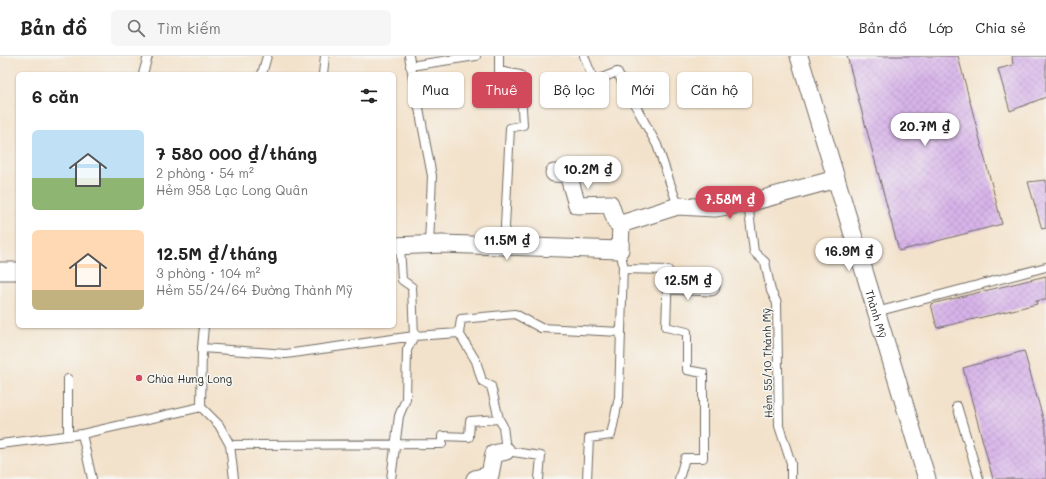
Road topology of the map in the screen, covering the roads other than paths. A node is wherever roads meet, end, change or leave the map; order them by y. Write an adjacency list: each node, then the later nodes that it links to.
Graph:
1 (148, 56): 10 (lane)
2 (267, 56): 11 (lane)
3 (325, 56): 12 (lane)
4 (409, 56): 9 (lane)
5 (476, 56): 9 (lane)
6 (499, 56): 20 (lane)
7 (584, 56): 16 (lane)
8 (799, 56): 14 (street, Thành Mỹ)
9 (410, 66): 18 (lane)
10 (144, 72)
11 (263, 72)
12 (323, 72)
13 (554, 173): 17 (street)
14 (836, 179): 15 (street); 28 (street, Thành Mỹ)
15 (748, 203): 16 (street); 51 (lane, Hẻm 55/10 Thành Mỹ)
16 (678, 206): 17 (street)
17 (622, 224): 21 (street)
18 (430, 245): 19 (street); 20 (street)
19 (397, 246): 32 (lane)
20 (504, 246): 21 (street)
21 (620, 250): 23 (lane)
22 (1046, 267): 28 (lane)
23 (623, 268): 26 (lane); 30 (lane)
24 (0, 271): 25 (street)
25 (16, 271)
26 (668, 285): 27 (street); 50 (lane)
27 (711, 287)
28 (876, 312): 52 (street, Thành Mỹ)
29 (204, 328): 33 (lane)
30 (620, 332): 31 (lane); 49 (lane)
31 (459, 333): 32 (lane); 37 (lane)
32 (414, 336): 33 (lane); 42 (lane)
33 (202, 348): 36 (lane)
34 (68, 379): 39 (lane)
35 (957, 406): 53 (lane)
36 (202, 407): 38 (lane); 41 (lane)
37 (499, 419): 42 (lane); 43 (lane)
38 (82, 434): 39 (lane); 44 (lane)
39 (68, 436): 40 (lane)
40 (0, 444)
41 (230, 445): 42 (lane); 45 (lane)
42 (395, 445): 46 (lane)
43 (506, 451): 47 (street); 48 (lane)
44 (92, 479)
45 (234, 479)
46 (391, 479)
47 (475, 479)
48 (539, 479)
49 (587, 479)
50 (679, 479)
51 (791, 479)
52 (927, 479)
53 (979, 479)

